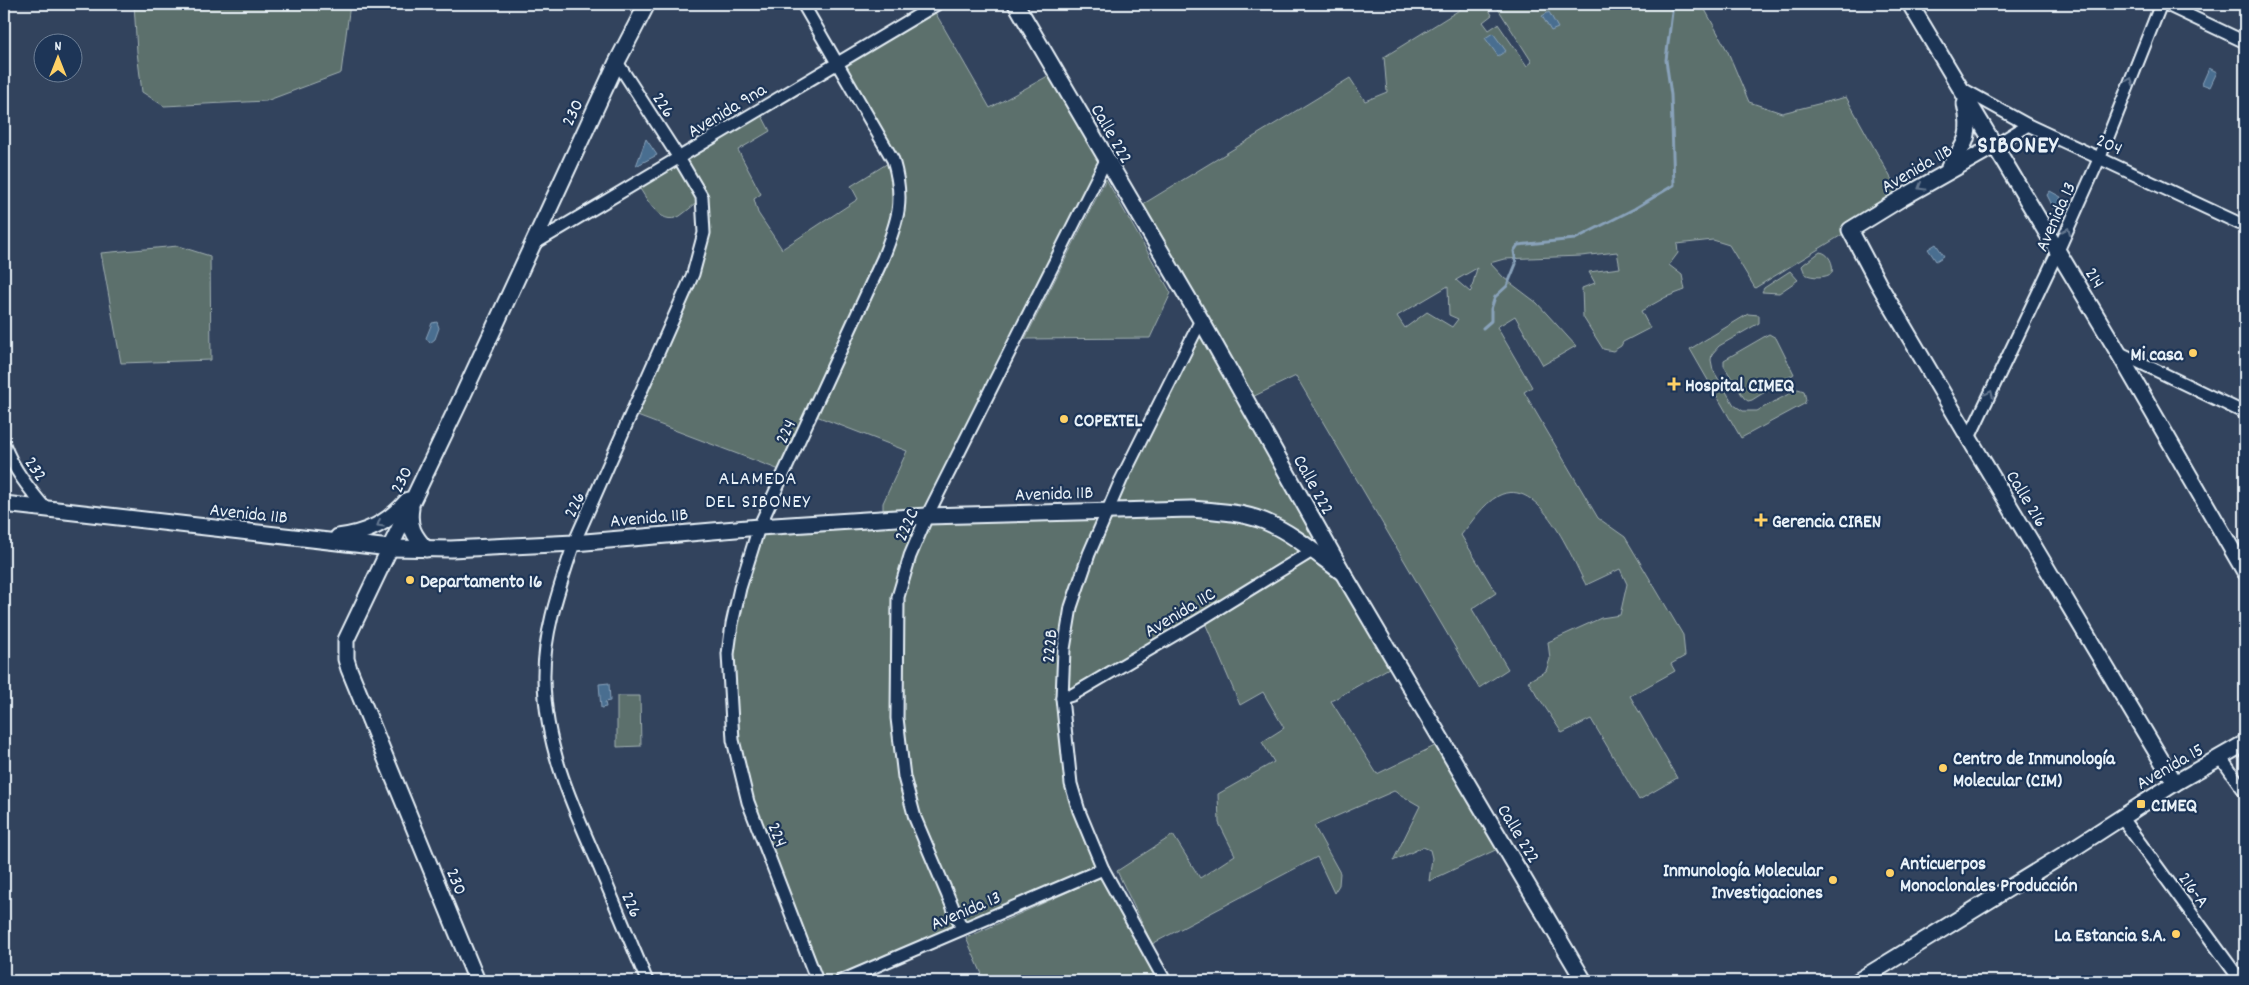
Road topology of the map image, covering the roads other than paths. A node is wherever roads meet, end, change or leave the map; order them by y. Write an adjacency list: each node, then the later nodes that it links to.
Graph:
1 (647, 4): 9 (street, 230)
2 (803, 4): 10 (street, 224)
3 (937, 4): 10 (street, Avenida 9na)
4 (1016, 4): 16 (street, Calle 222)
5 (1910, 4): 11 (street, 214)
6 (2161, 4): 14 (street, Avenida 13, one-way to 6)
7 (2165, 4): 8 (street)
8 (2245, 42)
9 (617, 62): 15 (street, 226); 20 (street, 230)
10 (837, 63): 15 (street, Avenida 9na); 33 (street, 224)
11 (1961, 88): 12 (street, 204); 13 (street, 214); 17 (street)
12 (2028, 124): 13 (street, Avenida 11B); 14 (street, 204)
13 (1994, 146): 17 (street, Avenida 11B); 21 (street, 214)
14 (2100, 157): 18 (street, 204); 21 (street, Avenida 13, one-way to 14)
15 (679, 158): 20 (street, Avenida 9na); 35 (street, 226)
16 (1106, 160): 22 (street, Calle 222); 32 (street, 222C)
17 (1946, 172): 19 (street, Avenida 11B, one-way to 19)
18 (2245, 226)
19 (1850, 230): 25 (street, Calle 216)
20 (532, 245): 27 (street, 230)
21 (2057, 253): 23 (street, 214); 25 (street, Avenida 13, one-way to 21)
22 (1200, 320): 31 (street, 222B); 40 (street, Calle 222)
23 (2118, 352): 24 (street); 39 (street, 214)
24 (2245, 413)
25 (1970, 438): 44 (street, Calle 216)
26 (4, 444): 30 (street, 232)
27 (424, 476): 28 (street, 230); 34 (street, one-way to 34)
28 (413, 498): 36 (street, 230); 37 (street)
29 (4, 504): 30 (street, Avenida 11B)
30 (46, 509): 34 (street, Avenida 11B)
31 (1109, 510): 32 (street, Avenida 11B); 38 (street, Avenida 11B); 41 (street, 222B)
32 (927, 516): 33 (street, Avenida 11B); 48 (street, 222C)
33 (759, 527): 35 (street, Avenida 11B); 51 (street, 224)
34 (318, 540): 36 (street, Avenida 11B)
35 (574, 543): 37 (street, Avenida 11B); 50 (street, 226)
36 (390, 548): 37 (street, Avenida 11B); 49 (street, 230)
37 (426, 549)
38 (1312, 551): 40 (street, Avenida 11B); 41 (street, Avenida 11C)
39 (2245, 572)
40 (1343, 573): 54 (street, Calle 222)
41 (1062, 698): 47 (street, 222B)
42 (2245, 743): 43 (street, Avenida 15)
43 (2221, 758): 44 (street, Avenida 15); 45 (street)
44 (2175, 783): 46 (street, Avenida 15)
45 (2245, 792)
46 (2121, 817): 55 (street, Avenida 15); 56 (street, 216-A)
47 (1103, 868): 48 (street, Avenida 13); 53 (street, 222B)
48 (962, 930): 52 (street, Avenida 13)
49 (477, 981)
50 (647, 981)
51 (817, 981)
52 (841, 981)
53 (1165, 981)
54 (1584, 981)
55 (1858, 981)
56 (2241, 981)

